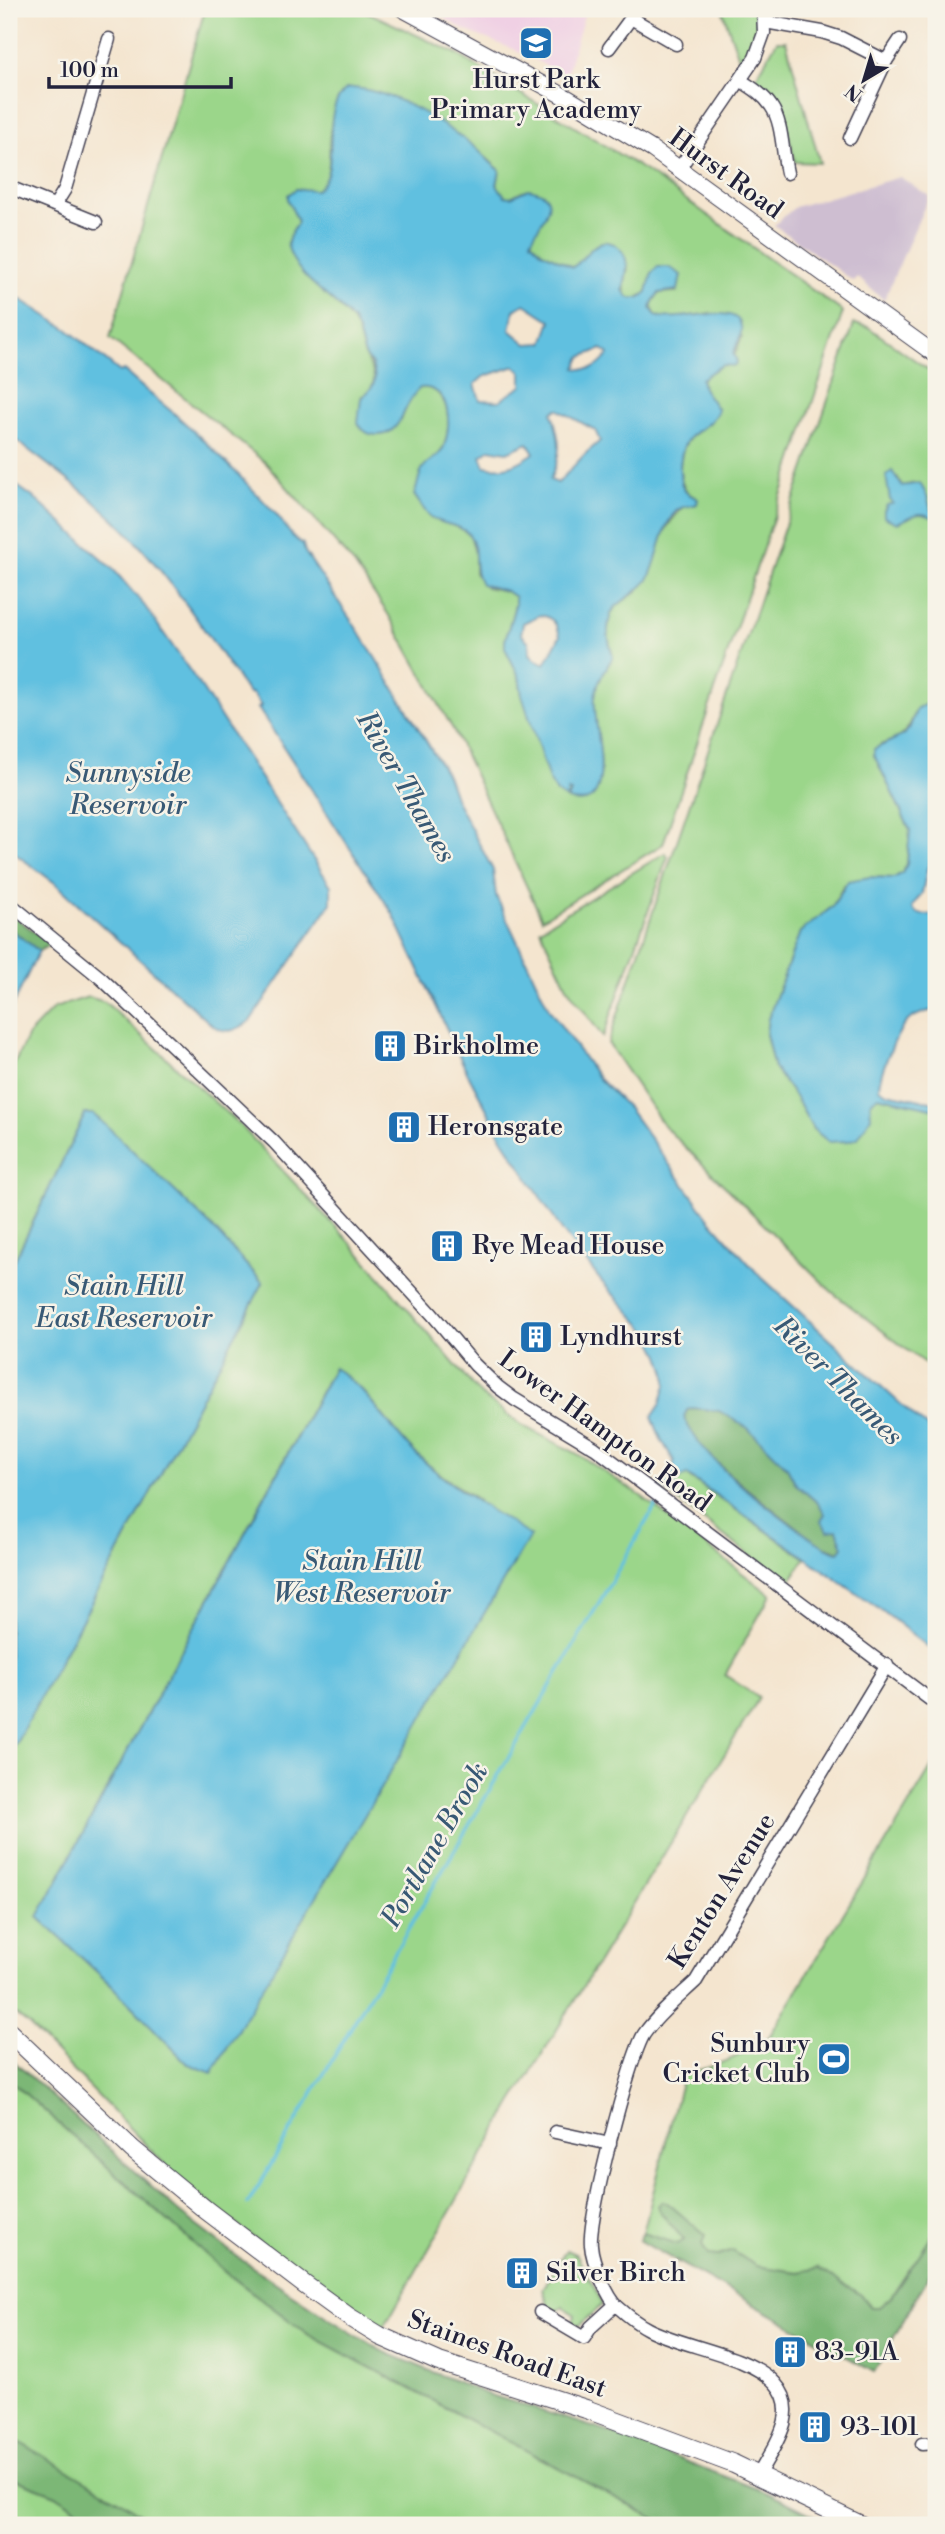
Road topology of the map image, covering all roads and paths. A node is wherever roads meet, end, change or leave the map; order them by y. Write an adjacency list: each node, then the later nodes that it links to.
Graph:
1 (402, 9): 11 (main road, Hurst Road)
2 (633, 13): 6 (street); 7 (street)
3 (764, 15): 8 (street); 9 (street)
4 (109, 39): 14 (street)
5 (900, 40): 8 (street)
6 (676, 44)
7 (609, 48)
8 (886, 61): 10 (street)
9 (740, 80): 11 (street); 12 (street)
10 (850, 138)
11 (679, 169): 16 (main road, Hurst Road)
12 (787, 173)
13 (9, 187): 14 (street)
14 (55, 205): 15 (street)
15 (96, 222)
16 (936, 355)
17 (9, 903): 18 (street, Lower Hampton Road)
18 (887, 1665): 19 (street, Lower Hampton Road); 22 (street, Kenton Avenue)
19 (936, 1704)
20 (10, 2033): 27 (highway, Staines Road East)
21 (555, 2132): 22 (street)
22 (610, 2144): 23 (street, Kenton Avenue)
23 (615, 2305): 24 (street); 27 (street, Kenton Avenue)
24 (540, 2312)
25 (936, 2443): 26 (street)
26 (922, 2444)
27 (759, 2474): 28 (highway, Staines Road East)
28 (861, 2525)

